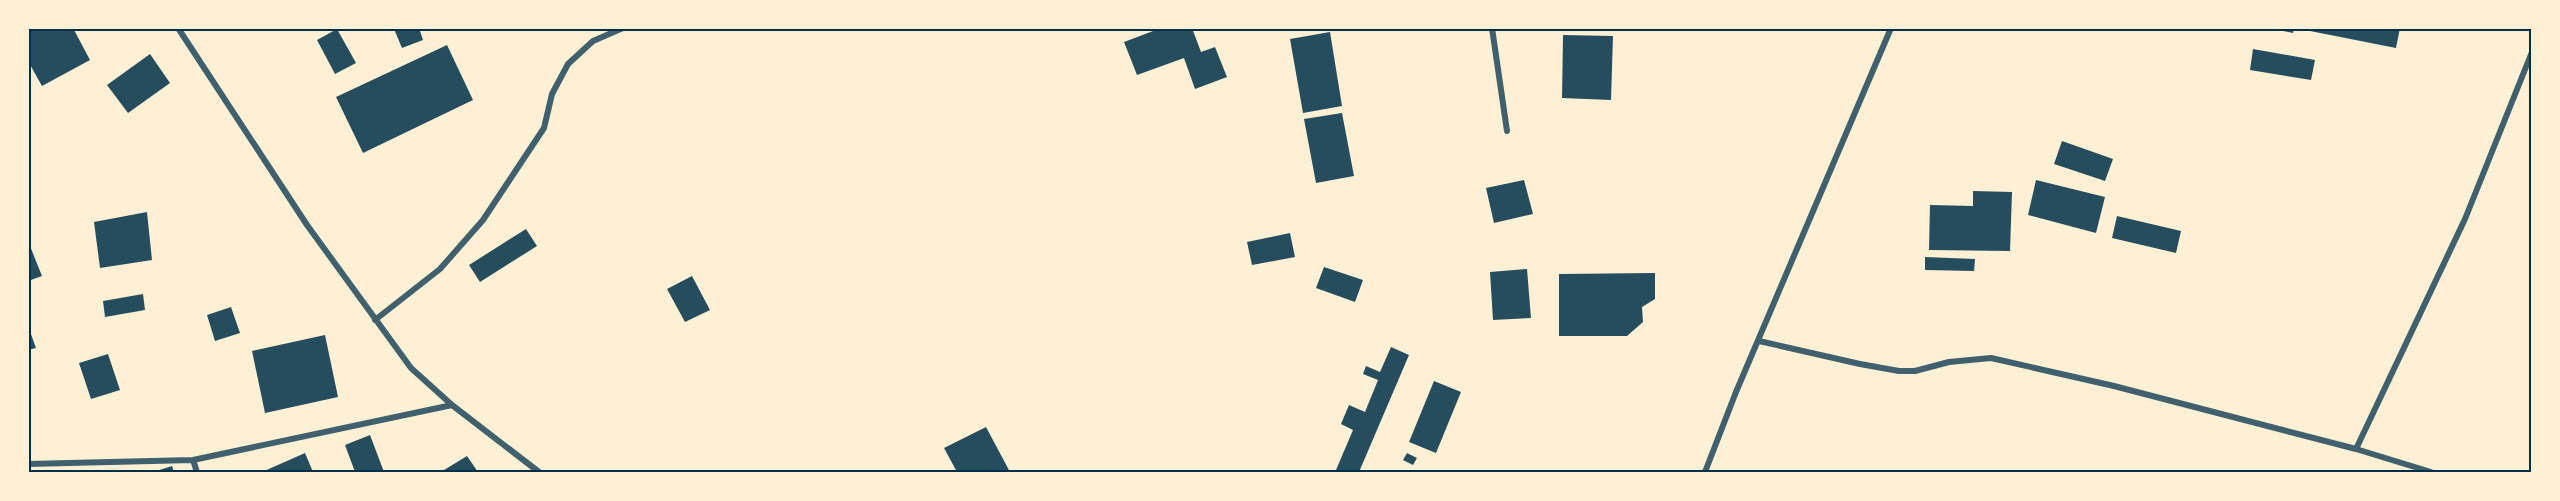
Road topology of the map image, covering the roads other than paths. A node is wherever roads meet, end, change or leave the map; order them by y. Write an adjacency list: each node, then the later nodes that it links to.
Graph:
1 (178, 28): 7 (street)
2 (623, 28): 7 (street)
3 (1492, 28): 6 (street)
4 (1891, 28): 8 (street)
5 (2532, 52): 10 (street)
6 (1507, 131)
7 (375, 320): 9 (street)
8 (1759, 341): 10 (street); 15 (street)
9 (452, 405): 11 (street); 14 (street)
10 (2356, 449): 16 (street)
11 (193, 459): 12 (street); 13 (street)
12 (28, 464)
13 (197, 472)
14 (540, 472)
15 (1705, 472)
16 (2430, 472)

